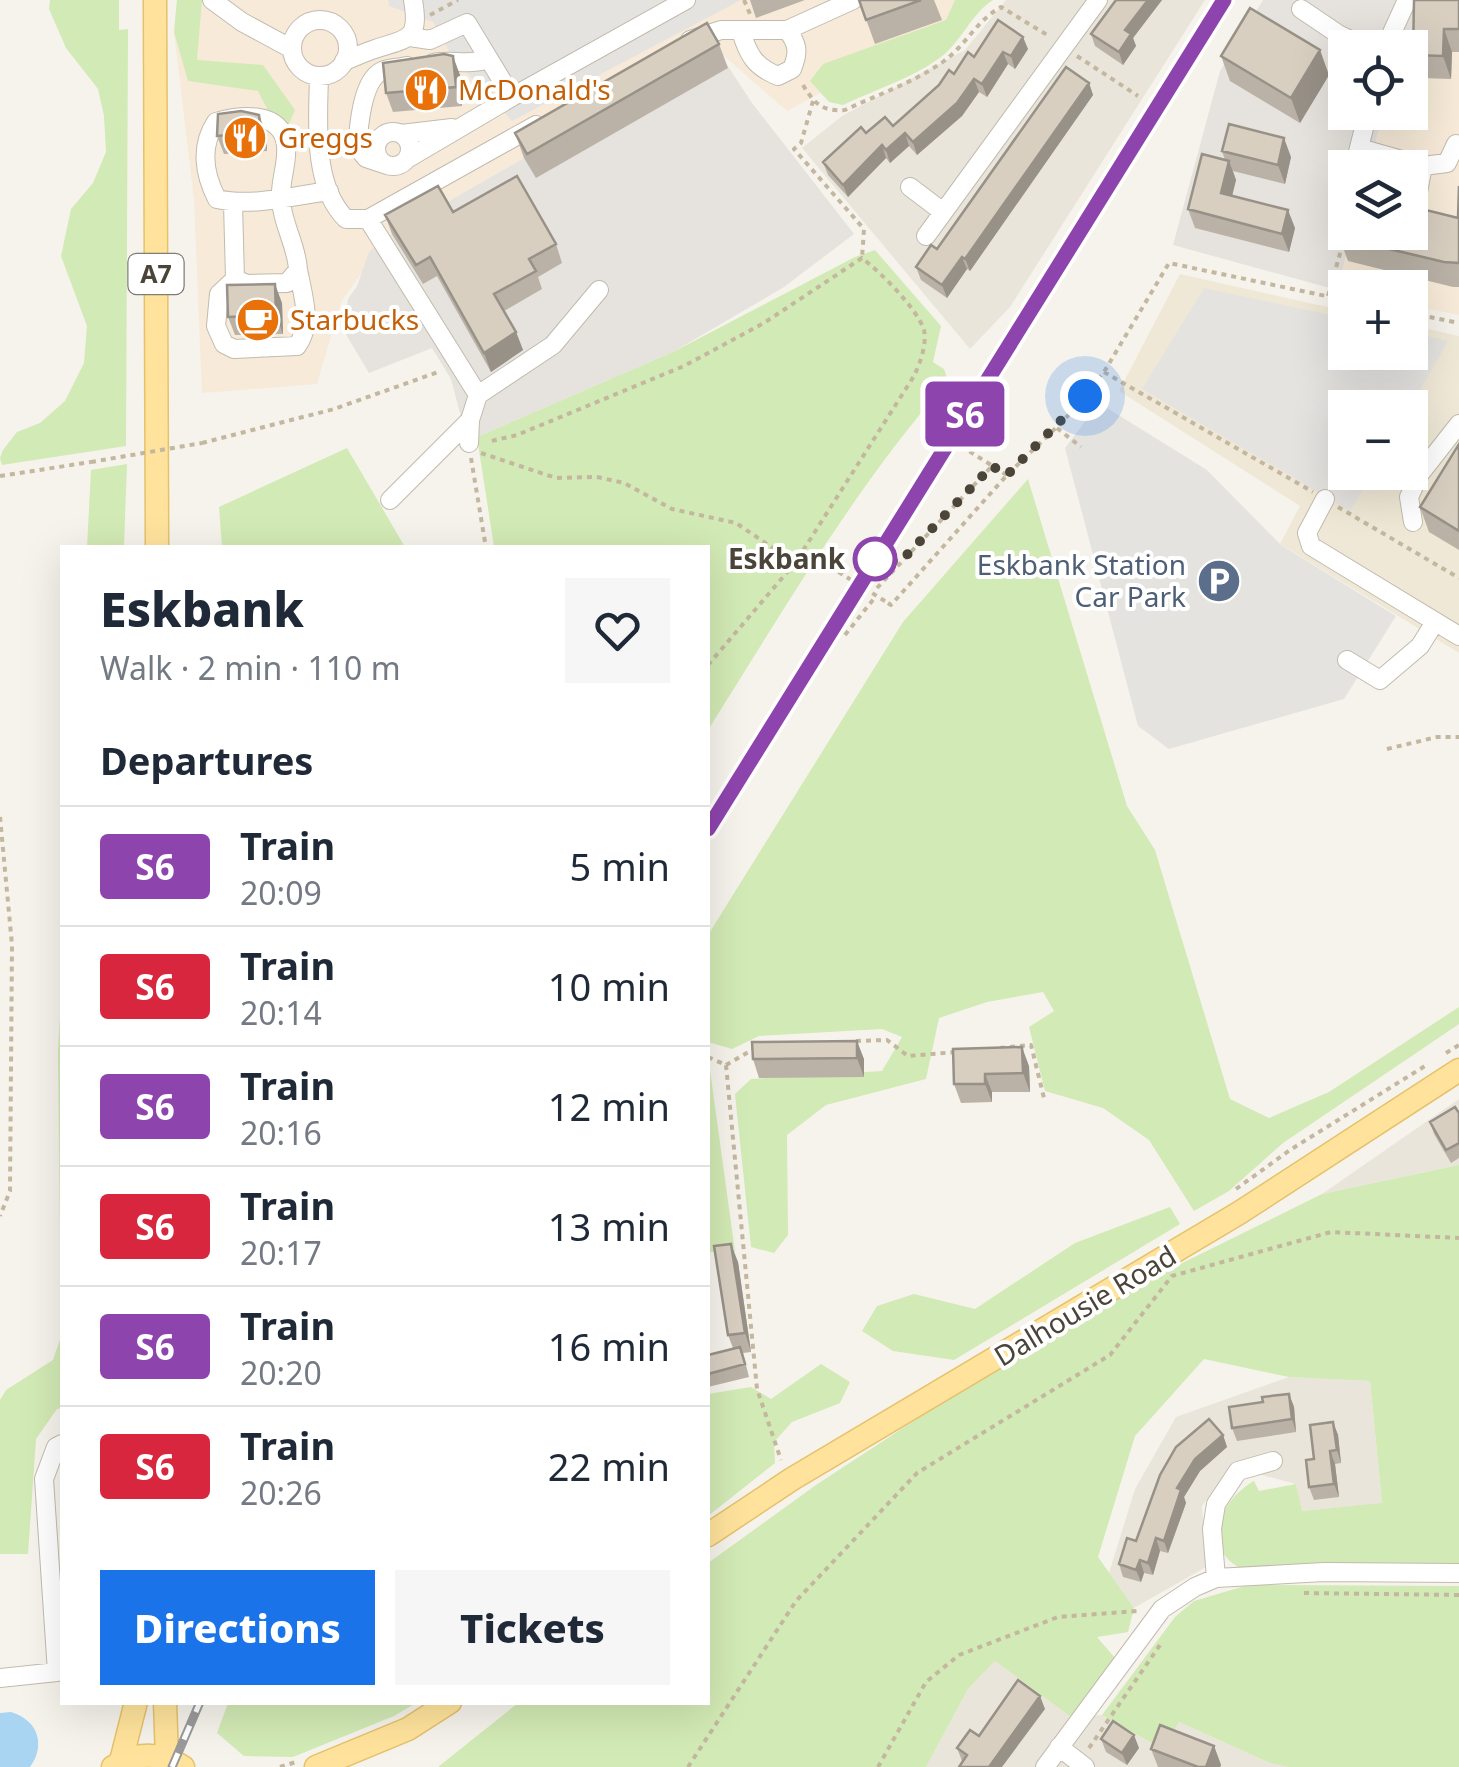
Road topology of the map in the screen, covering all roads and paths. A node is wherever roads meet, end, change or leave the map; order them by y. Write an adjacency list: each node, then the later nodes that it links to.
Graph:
1 (156, 0): 69 (main road, A7)
2 (212, 0): 14 (street)
3 (238, 0): 14 (street)
4 (330, 0): 13 (street)
5 (413, 0): 15 (street)
6 (458, 0): 15 (path)
7 (686, 0): 28 (street)
8 (744, 0): 16 (path)
9 (853, 0): 16 (street)
10 (1098, 0): 21 (street)
11 (1407, 0): 18 (street)
12 (1301, 8): 17 (street)
13 (324, 21): 22 (street); 24 (street)
14 (242, 22): 22 (street)
15 (413, 28): 23 (street); 24 (street)
16 (780, 30): 19 (street); 25 (street)
17 (1332, 30)
18 (1393, 30)
19 (742, 32): 20 (street); 25 (street)
20 (678, 47)
21 (1064, 47): 27 (path); 29 (path); 44 (street)
22 (292, 49): 26 (street)
23 (488, 59): 28 (street); 39 (street)
24 (344, 61): 26 (street)
25 (792, 68): 29 (path)
26 (319, 76): 41 (street)
27 (1138, 96)
28 (512, 98): 31 (street)
29 (813, 101): 47 (path)
30 (558, 113): 45 (street)
31 (462, 126): 33 (street); 37 (street)
32 (1364, 130): 35 (street)
33 (401, 134): 37 (street); 39 (street)
34 (1456, 144): 38 (street)
35 (1359, 148): 36 (street)
36 (1366, 150)
37 (407, 159): 39 (street)
38 (1428, 165)
39 (387, 166)
40 (910, 186): 44 (street)
41 (329, 191): 42 (street); 45 (street)
42 (280, 197): 43 (street); 43 (street); 48 (street)
43 (234, 203): 49 (street)
44 (943, 212): 46 (street)
45 (368, 220): 54 (street)
46 (926, 236)
47 (862, 258): 60 (path); 71 (path)
48 (298, 270): 49 (street); 49 (street)
49 (236, 279)
50 (599, 290): 56 (street)
51 (1328, 296): 55 (path)
52 (1428, 317): 53 (path)
53 (1459, 324)
54 (460, 364): 56 (street); 65 (path, bridge)
55 (1104, 372): 59 (path); 66 (path)
56 (478, 394): 57 (street)
57 (470, 420): 60 (street); 67 (street)
58 (1459, 424): 68 (street)
59 (1056, 427): 62 (path); 64 (path)
60 (469, 446): 70 (path); 72 (path)
61 (962, 446): 63 (path)
62 (1081, 447)
63 (992, 466): 64 (path); 74 (path)
64 (1007, 475): 75 (path, bridge)
65 (0, 476)
66 (1325, 499): 73 (path); 76 (street)
67 (390, 500)
68 (1413, 522)
69 (157, 545)
70 (486, 545)
71 (813, 556): 72 (path); 75 (path, bridge)
72 (794, 563): 80 (path)
73 (1459, 578)
74 (876, 588)
75 (876, 596): 77 (path)
76 (1435, 622): 78 (street); 79 (street)
77 (845, 635)
78 (1459, 636)
79 (1347, 660)
80 (710, 663)
81 (1459, 736): 82 (path)
82 (1388, 748)
83 (0, 817): 92 (path)
84 (851, 1041): 87 (path)
85 (760, 1046): 89 (path)
86 (996, 1048): 91 (path)
87 (961, 1051)
88 (710, 1058): 89 (path)
89 (726, 1065): 96 (path)
90 (1459, 1070): 97 (main road, Dalhousie Road)
91 (1044, 1098)
92 (0, 1216)
93 (1459, 1238): 113 (path)
94 (60, 1445): 104 (street)
95 (1273, 1461): 99 (street)
96 (782, 1464)
97 (710, 1534)
98 (1459, 1574): 99 (street)
99 (1216, 1578): 102 (street)
100 (1294, 1593): 101 (path)
101 (1459, 1594)
102 (1162, 1609): 108 (street); 114 (path)
103 (1170, 1630): 111 (path)
104 (0, 1678)
105 (135, 1705): 110 (main road)
106 (166, 1705): 109 (main road)
107 (445, 1705): 112 (main road)
108 (1059, 1747): 111 (street); 115 (street)
109 (175, 1762): 110 (main road)
110 (117, 1764)
111 (1082, 1765)
112 (316, 1767)
113 (688, 1767)
114 (878, 1767)
115 (1045, 1767)

